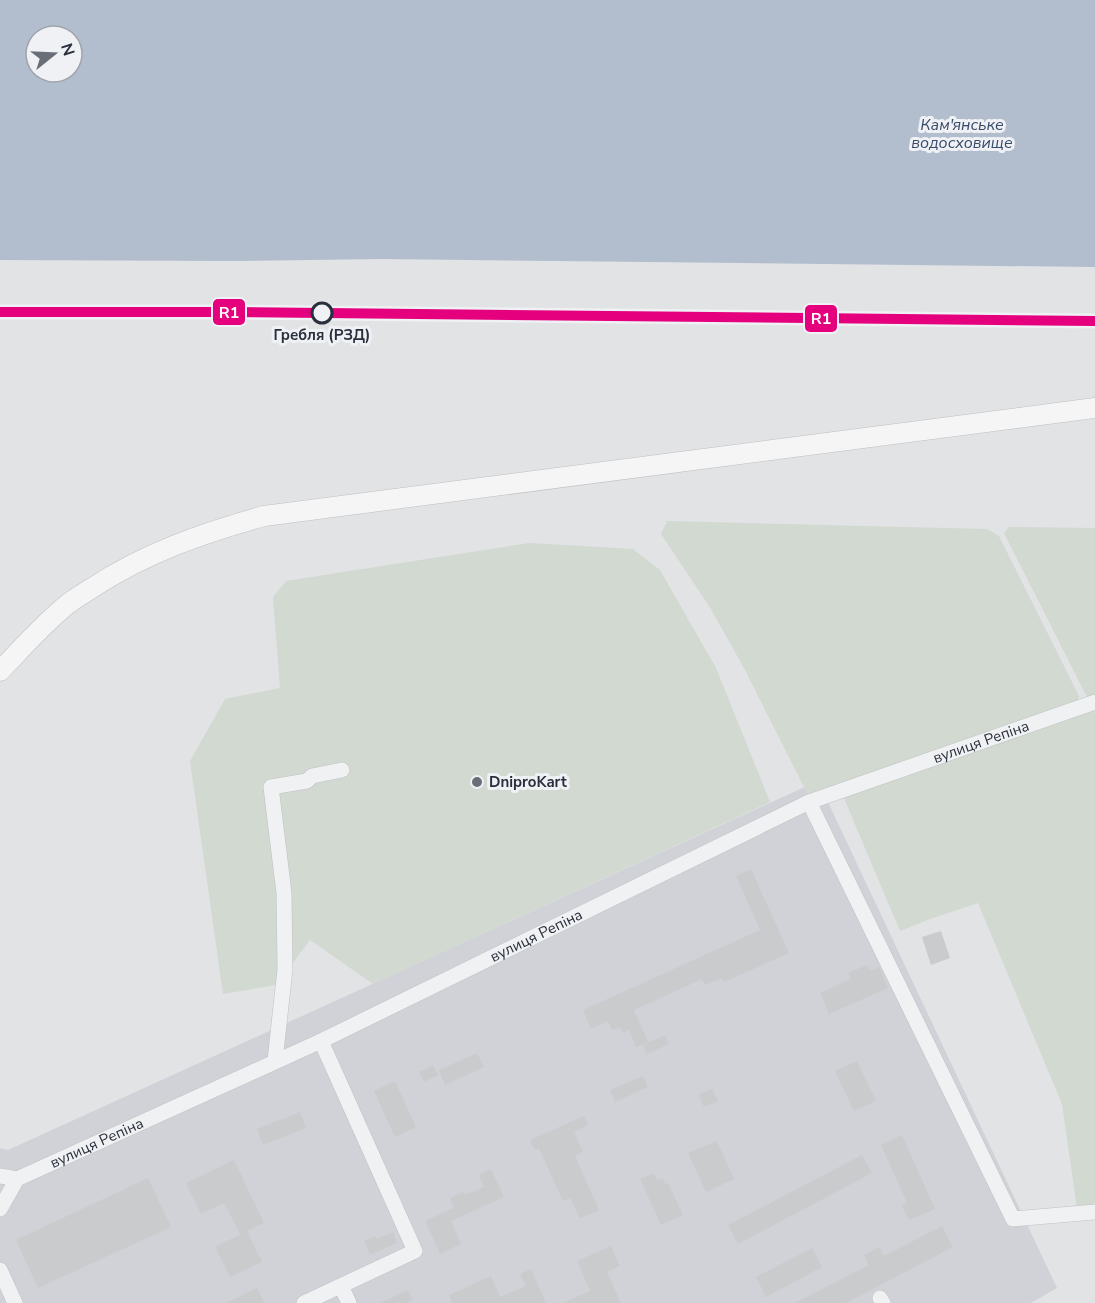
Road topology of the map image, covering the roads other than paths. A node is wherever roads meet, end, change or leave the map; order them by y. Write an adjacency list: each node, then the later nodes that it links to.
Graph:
1 (1095, 408): 2 (main road)
2 (0, 671)
3 (1095, 702): 5 (street, вулиця Репіна)
4 (342, 770): 7 (street)
5 (809, 802): 6 (street, вулиця Репіна); 11 (street)
6 (321, 1041): 7 (street, вулиця Репіна); 13 (street)
7 (275, 1061): 9 (street, вулиця Репіна)
8 (0, 1176): 9 (street)
9 (17, 1179): 10 (street)
10 (0, 1209)
11 (1095, 1212)
12 (0, 1270): 14 (street)
13 (341, 1286): 15 (street); 16 (street)
14 (15, 1303)
15 (304, 1303)
16 (349, 1303)

